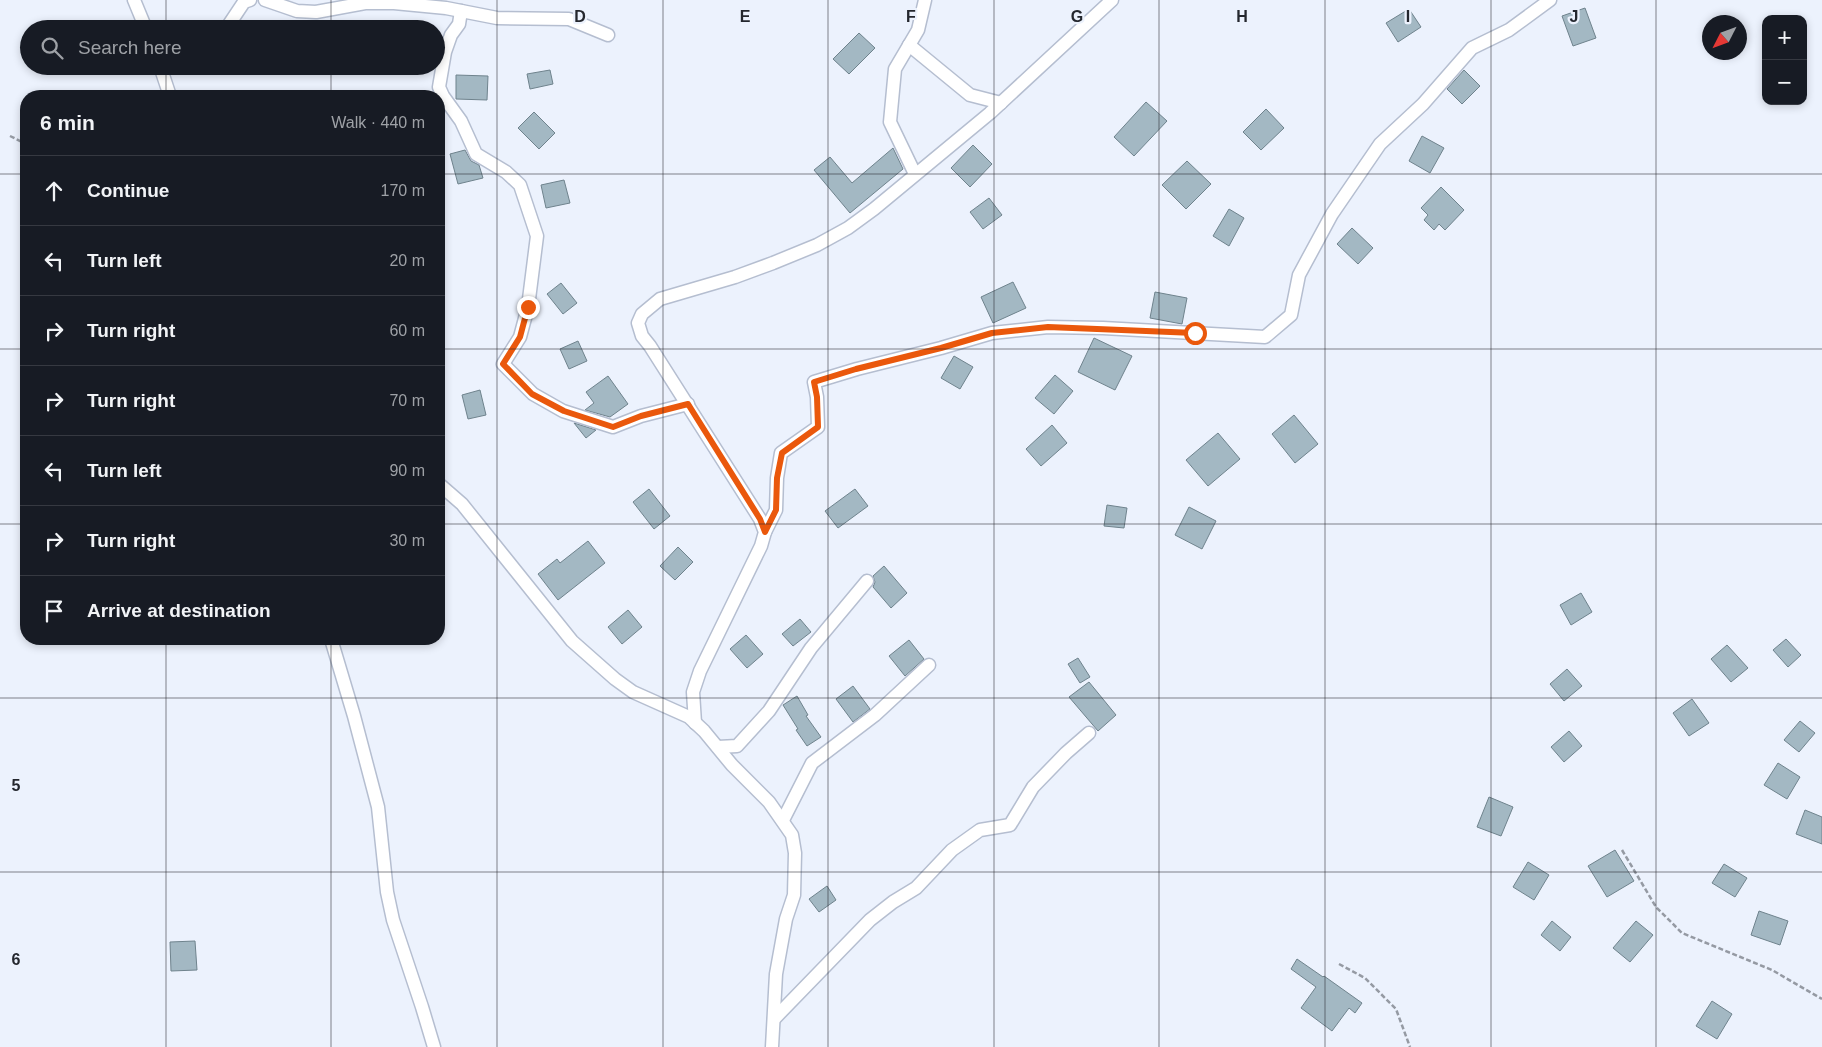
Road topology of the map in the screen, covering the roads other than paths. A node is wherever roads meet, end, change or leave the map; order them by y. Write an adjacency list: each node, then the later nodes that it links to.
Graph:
1 (134, 0): 8 (street)
2 (250, 0): 9 (street)
3 (265, 0): 7 (street)
4 (925, 0): 11 (street)
5 (1112, 0): 18 (street)
6 (1550, 0): 22 (street)
7 (461, 11): 10 (street); 12 (street)
8 (142, 20)
9 (232, 20)
10 (608, 35)
11 (909, 45): 18 (street); 19 (street)
12 (445, 52)
13 (163, 75): 15 (street)
14 (441, 75): 16 (street)
15 (168, 90)
16 (440, 90)
17 (445, 100): 20 (street)
18 (1001, 103): 19 (street)
19 (915, 174): 20 (street)
20 (688, 404): 22 (street)
21 (445, 489): 26 (street)
22 (765, 532): 26 (street)
23 (867, 581): 28 (street)
24 (332, 645): 31 (street)
25 (929, 665): 29 (street)
26 (695, 723): 28 (street)
27 (1089, 733): 30 (street)
28 (718, 747): 29 (street)
29 (783, 820): 30 (street)
30 (774, 1019): 32 (street)
31 (434, 1047)
32 (772, 1047)

